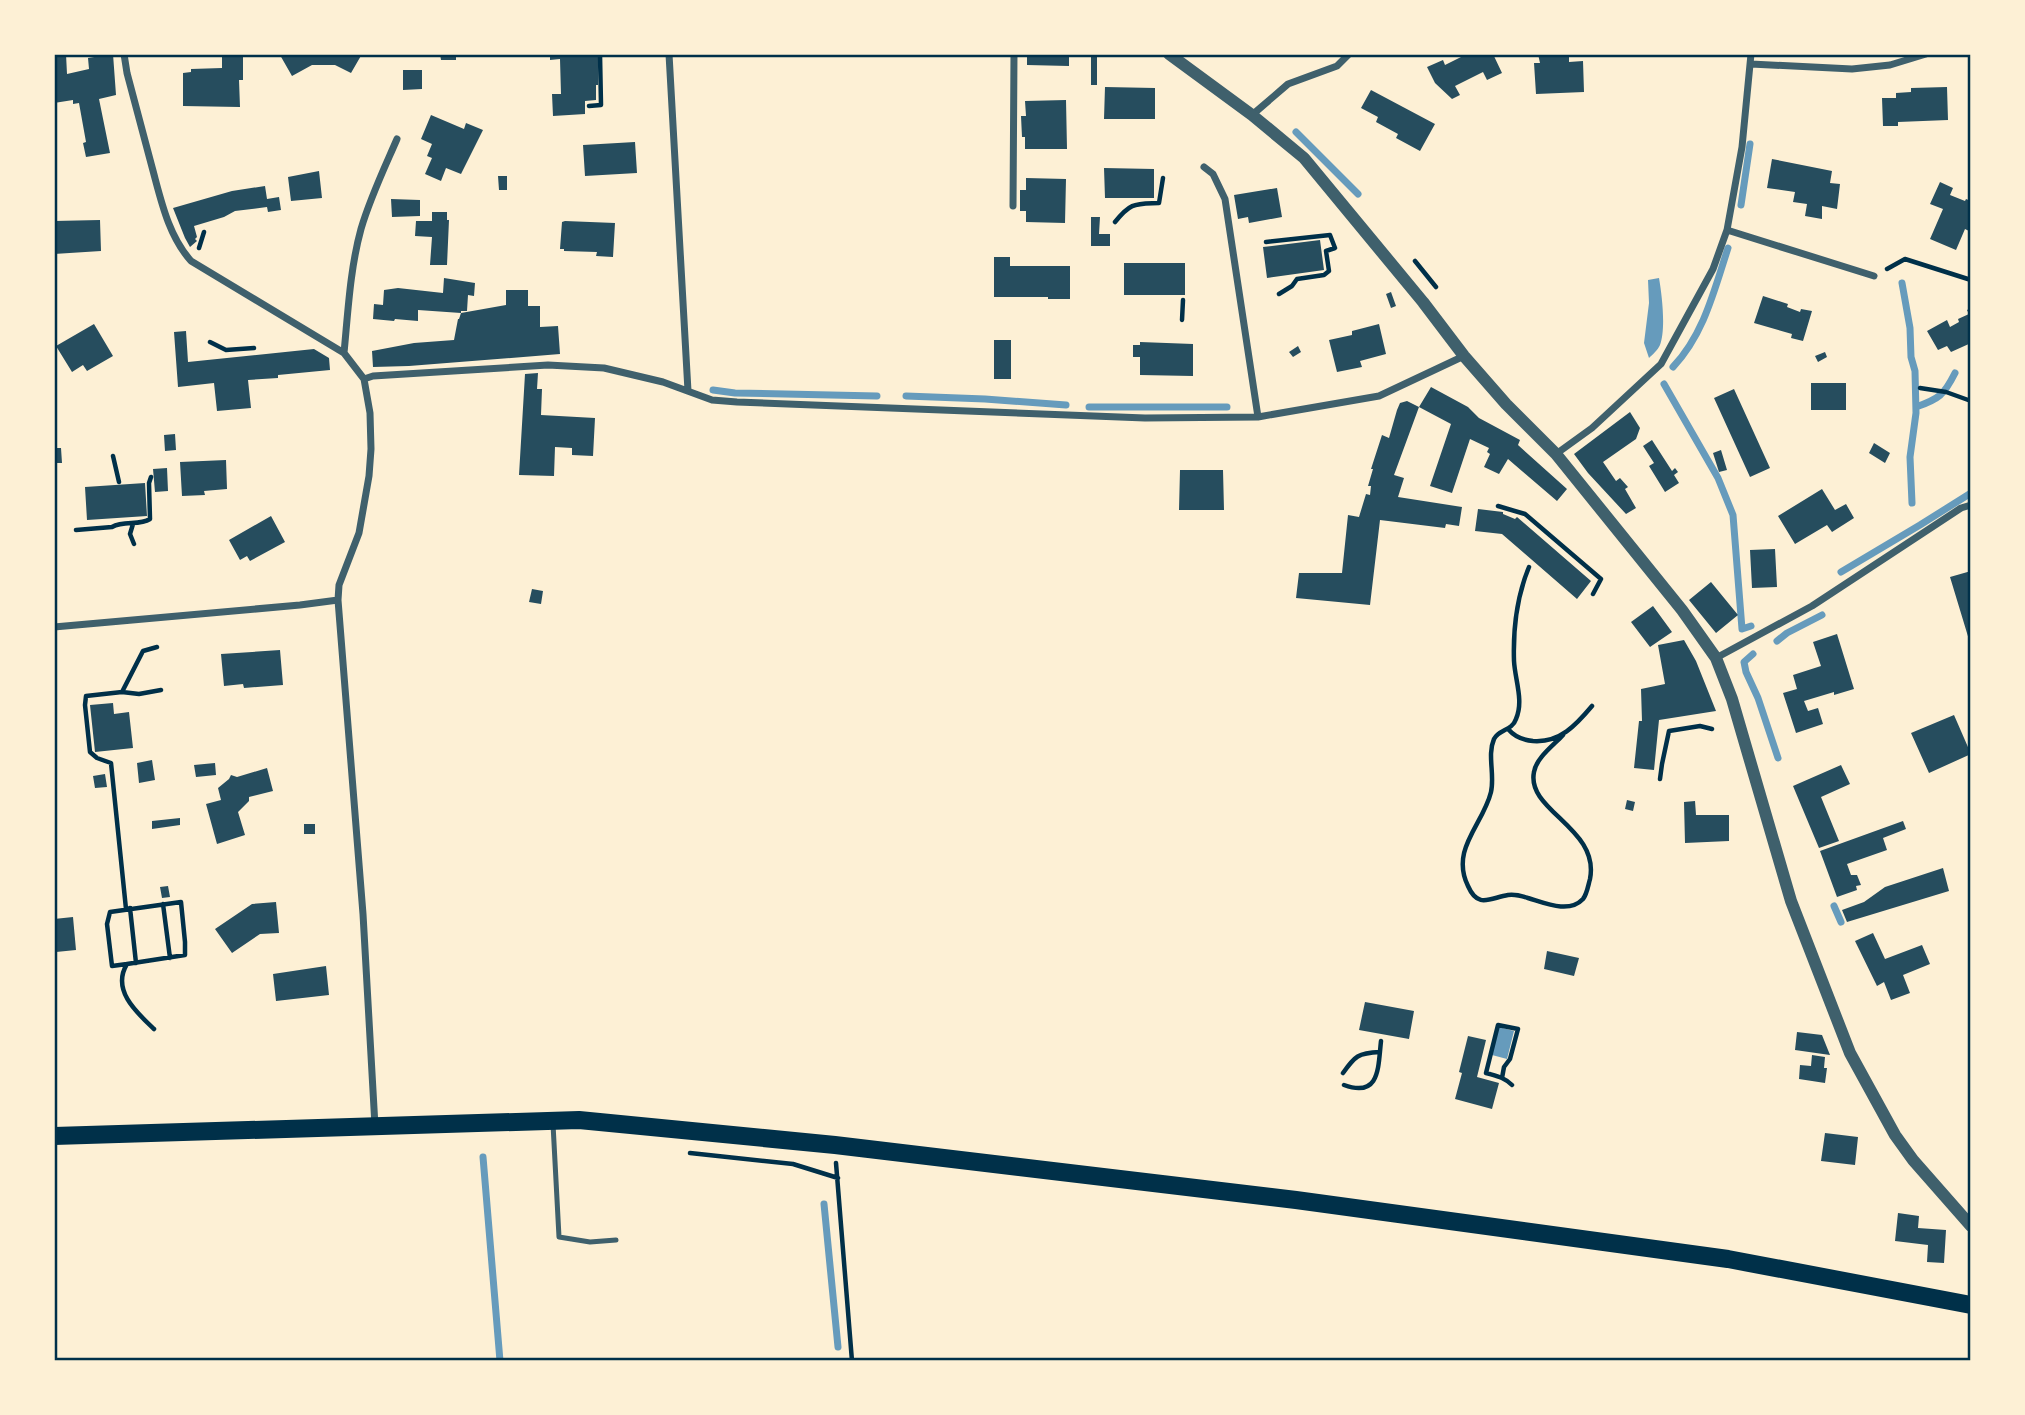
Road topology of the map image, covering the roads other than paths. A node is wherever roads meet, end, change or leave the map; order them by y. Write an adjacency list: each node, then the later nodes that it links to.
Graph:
1 (124, 54): 15 (street)
2 (669, 54): 18 (street)
3 (1014, 54): 12 (street)
4 (1169, 54): 9 (street)
5 (1349, 54): 9 (street)
6 (1751, 54): 8 (street)
7 (1926, 54): 8 (street)
8 (1751, 64): 13 (street)
9 (1252, 115): 16 (street)
10 (397, 139): 15 (street)
11 (1204, 167): 19 (street)
12 (1013, 206)
13 (1727, 230): 14 (street); 20 (street)
14 (1874, 276)
15 (344, 353): 17 (street)
16 (1464, 356): 19 (street); 20 (street)
17 (364, 379): 18 (street); 22 (street)
18 (688, 391): 19 (street)
19 (1258, 417)
20 (1556, 454): 24 (street)
21 (1971, 505): 24 (street)
22 (338, 600): 23 (street); 26 (street)
23 (54, 627)
24 (1716, 658): 28 (street)
25 (553, 1121): 26 (main road); 29 (lane); 30 (main road)
26 (375, 1126): 27 (main road)
27 (54, 1136)
28 (1971, 1226)
29 (616, 1240)
30 (1971, 1305)

